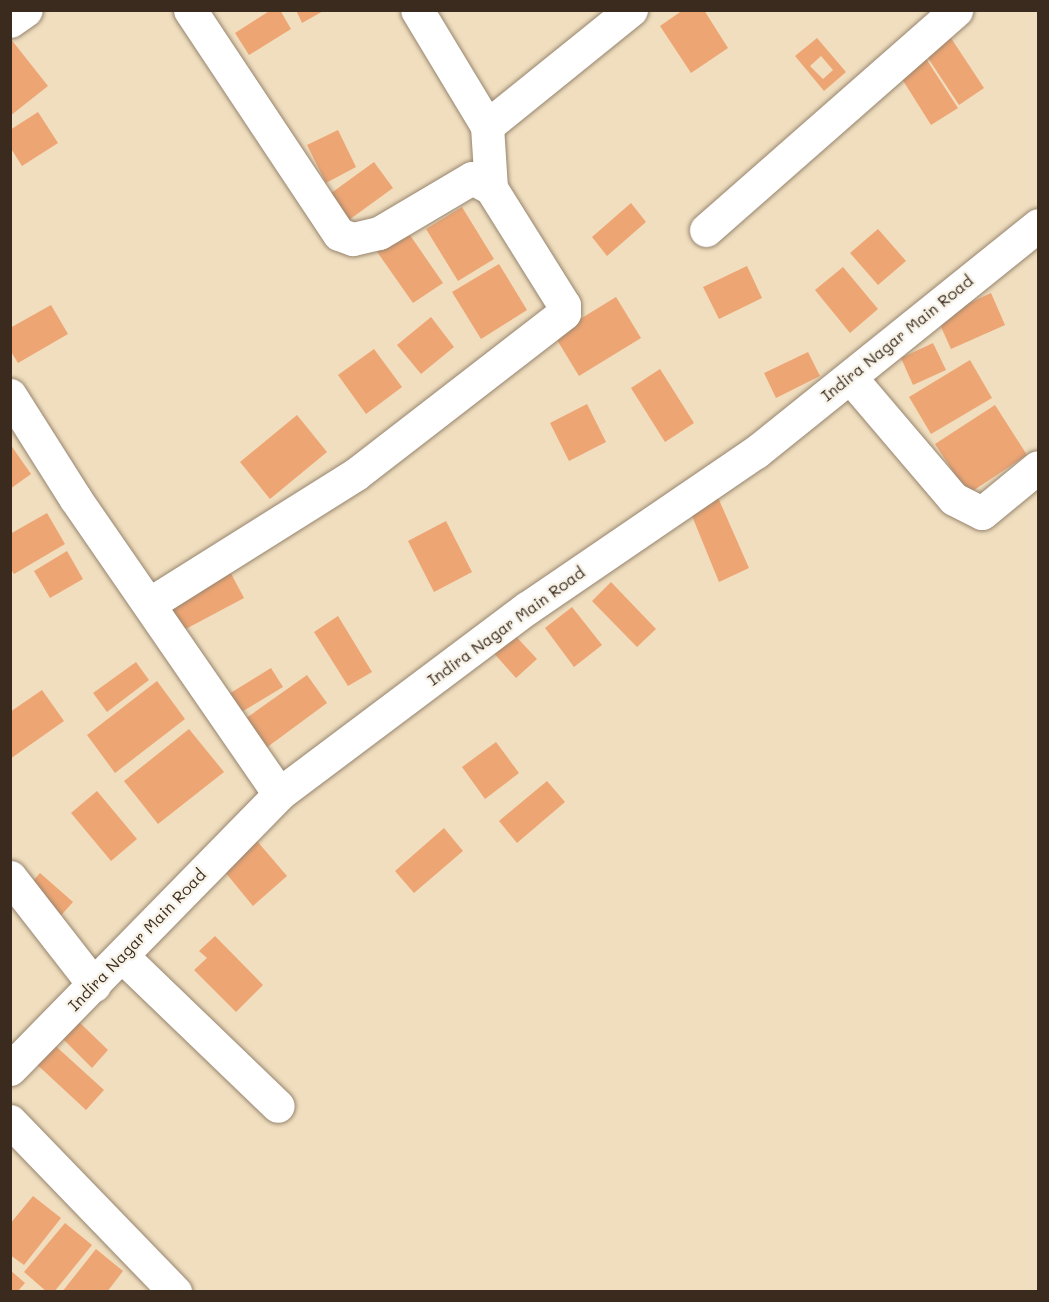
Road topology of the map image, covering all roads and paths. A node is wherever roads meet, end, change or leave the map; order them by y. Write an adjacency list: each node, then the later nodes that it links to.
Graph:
1 (26, 10): 6 (street)
2 (190, 10): 8 (street)
3 (417, 10): 7 (street)
4 (631, 10): 7 (street)
5 (956, 10): 10 (street)
6 (10, 21)
7 (488, 126): 8 (street)
8 (491, 188): 14 (street)
9 (1038, 225): 11 (street, Indira Nagar Main Road)
10 (706, 230)
11 (850, 377): 13 (street); 15 (street, Indira Nagar Main Road)
12 (10, 395): 14 (street)
13 (1038, 467)
14 (149, 604): 15 (street)
15 (279, 794): 17 (street, Indira Nagar Main Road)
16 (10, 877): 18 (street)
17 (122, 956): 18 (street, Indira Nagar Main Road); 20 (street)
18 (94, 985): 19 (street, Indira Nagar Main Road)
19 (10, 1069)
20 (278, 1106)
21 (10, 1121): 22 (street)
22 (175, 1292)

